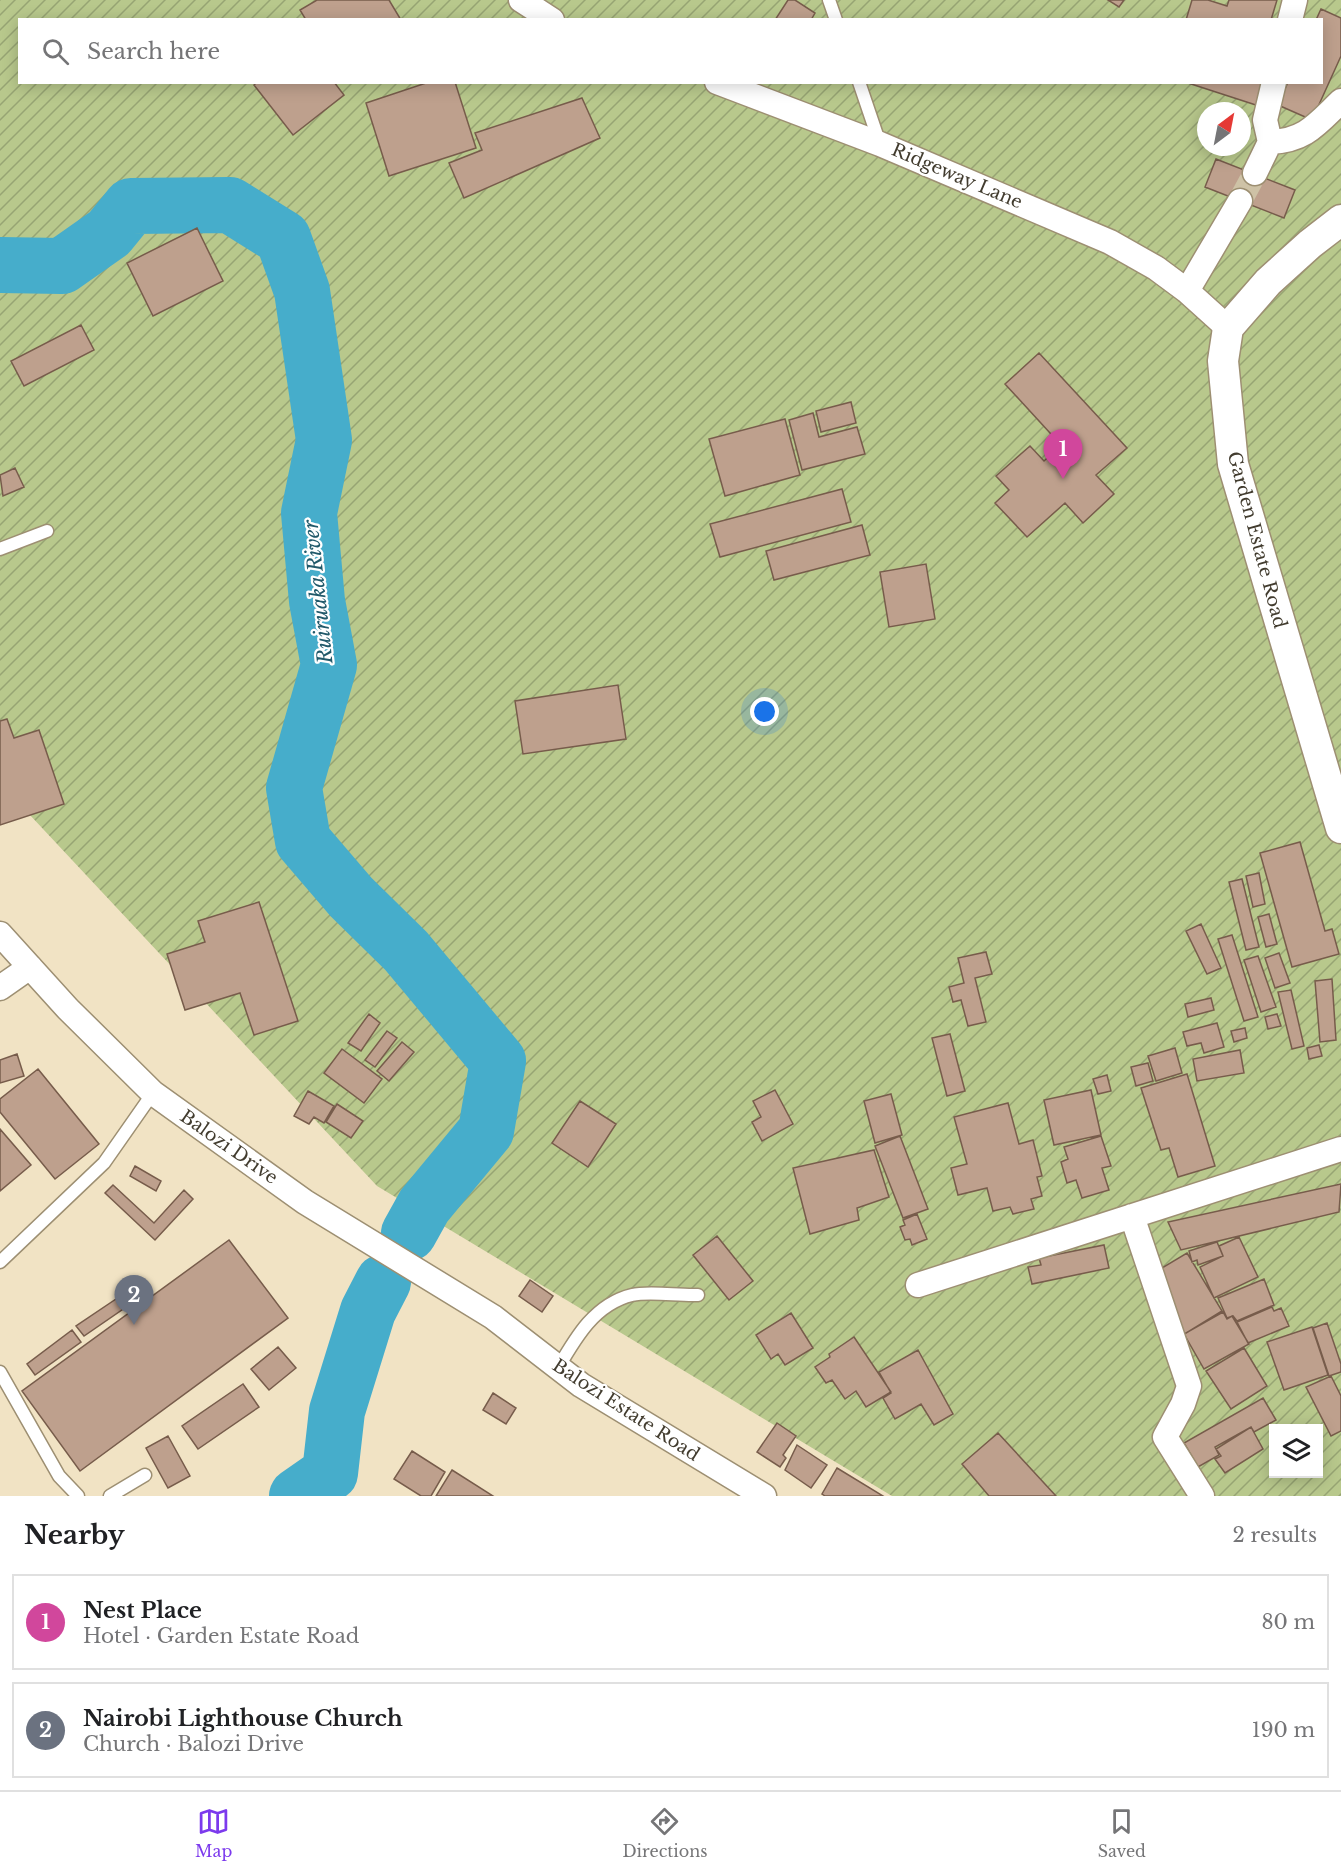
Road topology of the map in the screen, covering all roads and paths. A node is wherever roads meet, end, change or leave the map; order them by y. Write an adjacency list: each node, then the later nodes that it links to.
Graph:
1 (521, 0): 4 (street)
2 (830, 0): 5 (lane)
3 (1295, 0): 6 (street)
4 (549, 18)
5 (835, 18)
6 (1290, 18)
7 (722, 84): 12 (street, Ridgeway Lane)
8 (860, 84): 12 (lane)
9 (1274, 84): 11 (street)
10 (1341, 101): 11 (street)
11 (1270, 142): 13 (street)
12 (880, 144): 16 (street, Ridgeway Lane)
13 (1255, 173)
14 (1240, 201): 16 (street)
15 (1341, 220): 17 (street)
16 (1187, 291): 17 (street, Ridgeway Lane)
17 (1228, 328): 20 (street, Garden Estate Road)
18 (47, 531): 19 (lane)
19 (0, 549)
20 (1335, 785): 21 (street, Garden Estate Road)
21 (1340, 823)
22 (0, 934): 23 (street, Balozi Drive)
23 (30, 967): 24 (street); 25 (street, Balozi Drive)
24 (0, 988)
25 (153, 1093): 28 (lane); 31 (street, Balozi Drive)
26 (1341, 1149): 27 (street)
27 (1132, 1216): 29 (street); 39 (street)
28 (0, 1262)
29 (918, 1285)
30 (698, 1295): 32 (lane)
31 (493, 1317): 32 (street, Balozi Estate Road)
32 (558, 1368): 35 (street, Balozi Estate Road)
33 (0, 1372): 36 (lane)
34 (145, 1476): 37 (lane)
35 (731, 1487): 38 (street, Balozi Estate Road)
36 (78, 1496)
37 (110, 1496)
38 (764, 1496)
39 (1202, 1496)

